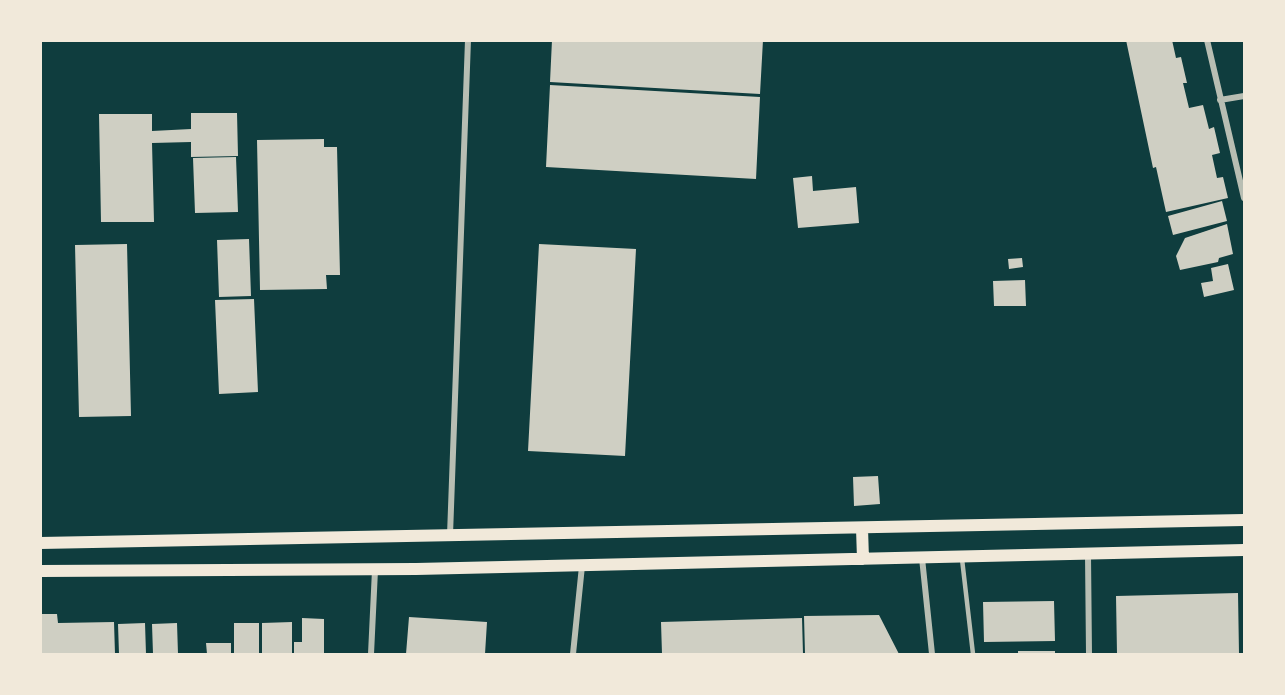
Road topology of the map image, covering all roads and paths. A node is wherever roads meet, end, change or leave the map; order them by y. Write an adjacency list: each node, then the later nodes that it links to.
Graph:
1 (468, 40): 8 (street)
2 (1208, 40): 4 (street)
3 (1245, 96): 4 (street)
4 (1220, 100): 5 (street)
5 (1245, 198)
6 (1245, 520): 7 (main road)
7 (862, 528): 8 (main road); 14 (main road)
8 (450, 536): 9 (main road)
9 (40, 543)
10 (1245, 550): 11 (main road)
11 (1088, 555): 12 (main road); 22 (street)
12 (962, 556): 13 (main road); 21 (lane)
13 (922, 558): 14 (main road); 20 (street)
14 (863, 559): 15 (main road)
15 (582, 566): 16 (main road); 19 (street)
16 (375, 570): 17 (main road); 18 (street)
17 (40, 571)
18 (371, 654)
19 (573, 654)
20 (932, 654)
21 (973, 654)
22 (1089, 654)

